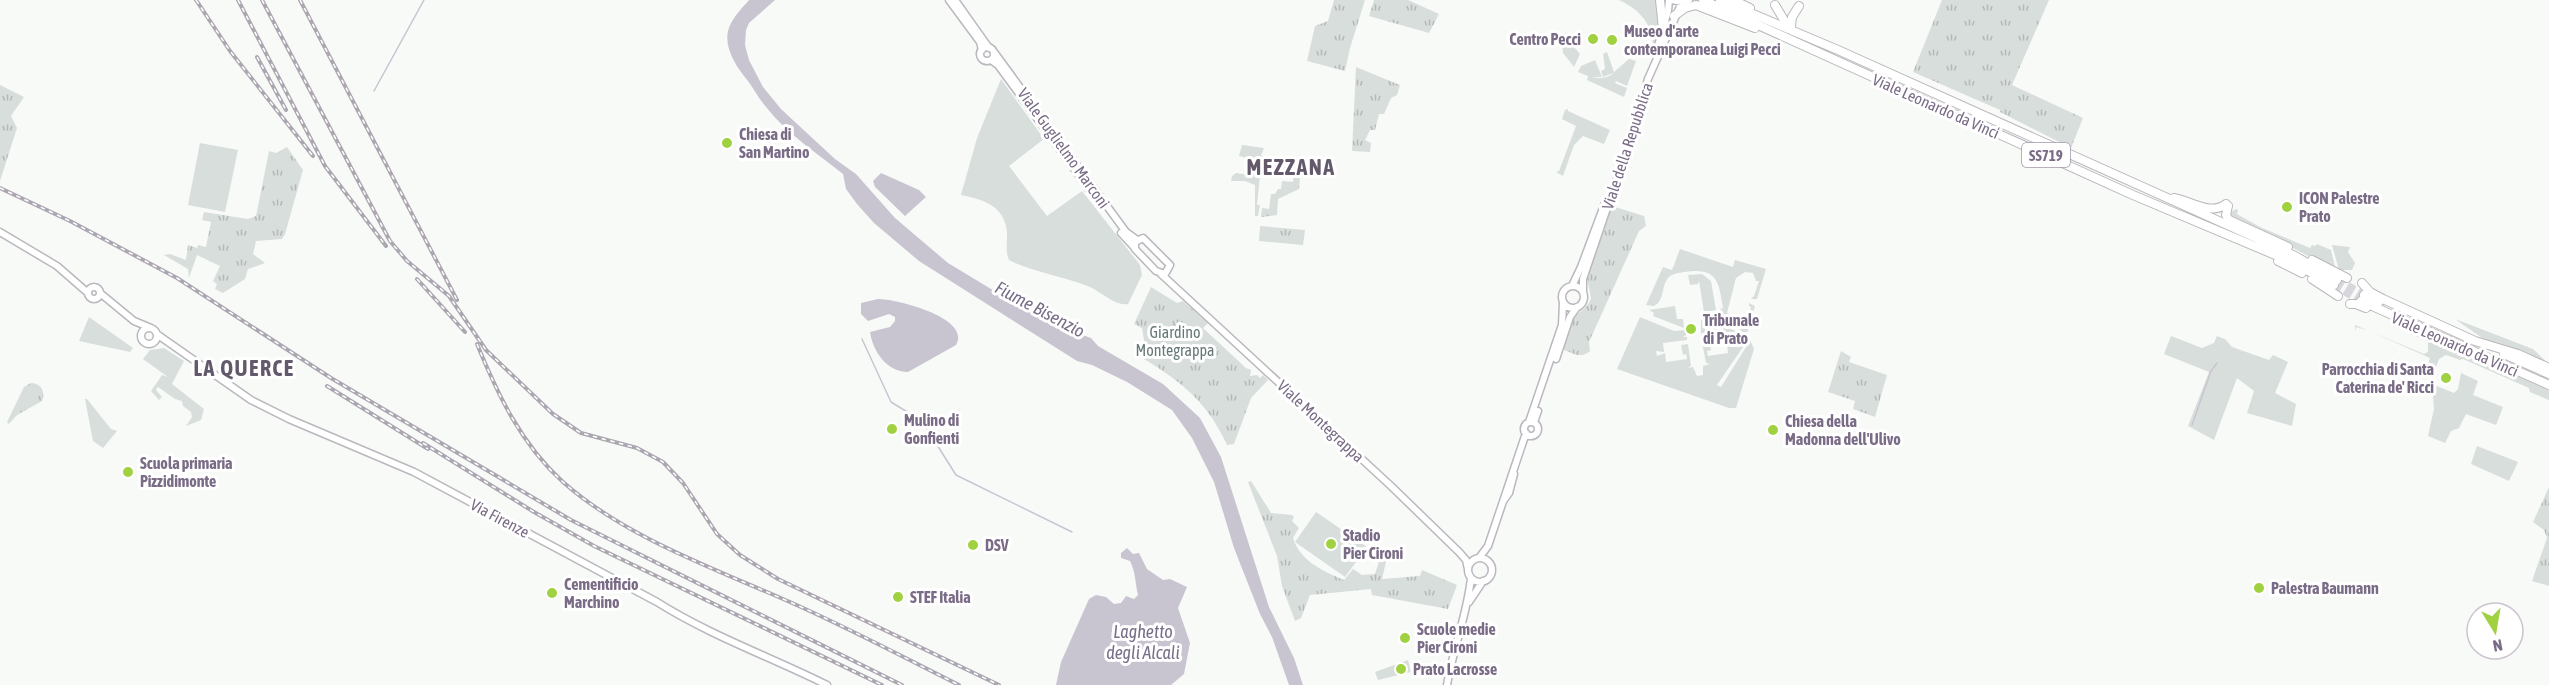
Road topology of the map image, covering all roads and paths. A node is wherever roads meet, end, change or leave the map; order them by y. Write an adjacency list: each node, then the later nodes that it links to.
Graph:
1 (949, 0): 14 (main road, Viale Guglielmo Marconi)
2 (955, 0): 15 (main road, Viale Guglielmo Marconi)
3 (1660, 0): 13 (highway)
4 (1671, 0): 7 (main road); 13 (main road, Viale della Repubblica)
5 (1720, 0): 12 (highway, Viale Leonardo da Vinci / SS719)
6 (1733, 0): 12 (highway)
7 (1686, 1): 8 (highway, Viale Leonardo da Vinci); 11 (main road, Viale della Repubblica)
8 (1703, 4): 11 (highway); 20 (highway, Viale Leonardo da Vinci / SS719)
9 (1775, 5): 12 (highway)
10 (1799, 6): 12 (highway)
11 (1674, 16): 29 (main road, Viale della Repubblica)
12 (1791, 28): 17 (highway, Viale Leonardo da Vinci / SS719)
13 (1663, 29): 27 (main road, Viale della Repubblica)
14 (981, 50): 15 (main road); 16 (main road, Viale Guglielmo Marconi)
15 (991, 50): 16 (main road); 21 (main road, Viale Guglielmo Marconi)
16 (991, 60): 22 (main road, Viale Guglielmo Marconi)
17 (2155, 193): 19 (highway, Viale Leonardo da Vinci / SS719); 23 (highway)
18 (0, 232): 28 (main road, Via Firenze)
19 (2252, 236): 20 (highway, Viale Leonardo da Vinci / SS719); 23 (highway)
20 (2234, 238): 31 (highway)
21 (1137, 240): 22 (main road); 24 (main road, Viale Guglielmo Marconi)
22 (1134, 247): 24 (main road, Viale Guglielmo Marconi)
23 (2288, 247): 25 (highway)
24 (1165, 273): 49 (main road, Viale Montegrappa)
25 (2347, 278)
26 (2362, 283): 39 (highway)
27 (1572, 286): 29 (main road); 32 (main road, Viale della Repubblica)
28 (90, 290): 30 (main road, Via Firenze); 30 (main road, Via Firenze)
29 (1583, 292): 34 (main road, Viale della Repubblica)
30 (98, 296): 35 (main road, Via Firenze)
31 (2338, 297)
32 (1563, 303): 34 (main road); 46 (main road, Viale della Repubblica)
33 (2350, 304): 42 (highway)
34 (1577, 307): 46 (main road, Viale della Repubblica)
35 (134, 321): 36 (main road, Via Firenze); 37 (main road, Via Firenze)
36 (151, 328): 37 (main road); 38 (main road, Via Firenze)
37 (141, 335): 40 (main road, Via Firenze)
38 (158, 335): 40 (main road); 41 (main road, Via Firenze)
39 (2475, 341): 42 (highway, Viale Leonardo da Vinci); 43 (highway); 44 (highway, Viale Leonardo da Vinci)
40 (154, 344): 41 (main road, Via Firenze)
41 (176, 348): 56 (main road, Via Firenze)
42 (2469, 351): 45 (highway, Viale Leonardo da Vinci)
43 (2549, 368)
44 (2549, 374)
45 (2549, 385)
46 (1532, 422): 47 (main road, Viale della Repubblica); 47 (main road, Viale della Repubblica)
47 (1529, 434): 48 (main road)
48 (1488, 546): 50 (main road); 51 (main road)
49 (1459, 552): 50 (main road); 52 (main road)
50 (1477, 558): 51 (main road); 52 (main road)
51 (1489, 561): 54 (main road)
52 (1468, 569): 53 (main road)
53 (1471, 578): 54 (main road); 55 (main road)
54 (1483, 581): 55 (main road)
55 (1467, 605): 57 (main road)
56 (827, 685)
57 (1447, 685)

